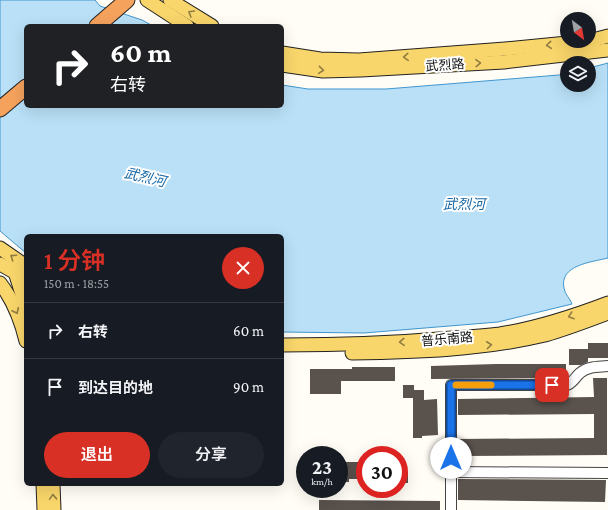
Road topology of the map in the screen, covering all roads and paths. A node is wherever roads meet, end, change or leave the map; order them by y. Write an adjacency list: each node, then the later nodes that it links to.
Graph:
1 (147, 0): 5 (main road)
2 (170, 0): 6 (main road, one-way to 2)
3 (125, 2): 4 (highway)
4 (99, 24)
5 (184, 24)
6 (209, 24)
7 (596, 42): 9 (main road, 武烈路)
8 (560, 44): 10 (main road, 武烈路, one-way to 10)
9 (607, 44): 11 (main road, 武烈路, one-way to 9)
10 (284, 53)
11 (284, 65)
12 (24, 89): 13 (highway)
13 (0, 109)
14 (0, 248): 16 (main road, one-way to 14)
15 (0, 264): 16 (main road)
16 (22, 272): 18 (main road)
17 (0, 284): 21 (main road, one-way to 21)
18 (24, 289)
19 (608, 303): 22 (main road, 普乐南路, one-way to 22)
20 (608, 313): 23 (main road, 普乐南路, one-way to 20)
21 (24, 334)
22 (284, 345)
23 (284, 352)
24 (608, 366): 25 (street)
25 (451, 472): 26 (street); 31 (street)
26 (608, 473)
27 (43, 486): 29 (main road)
28 (53, 486): 30 (main road, one-way to 28)
29 (44, 510)
30 (54, 510)
31 (450, 510)

